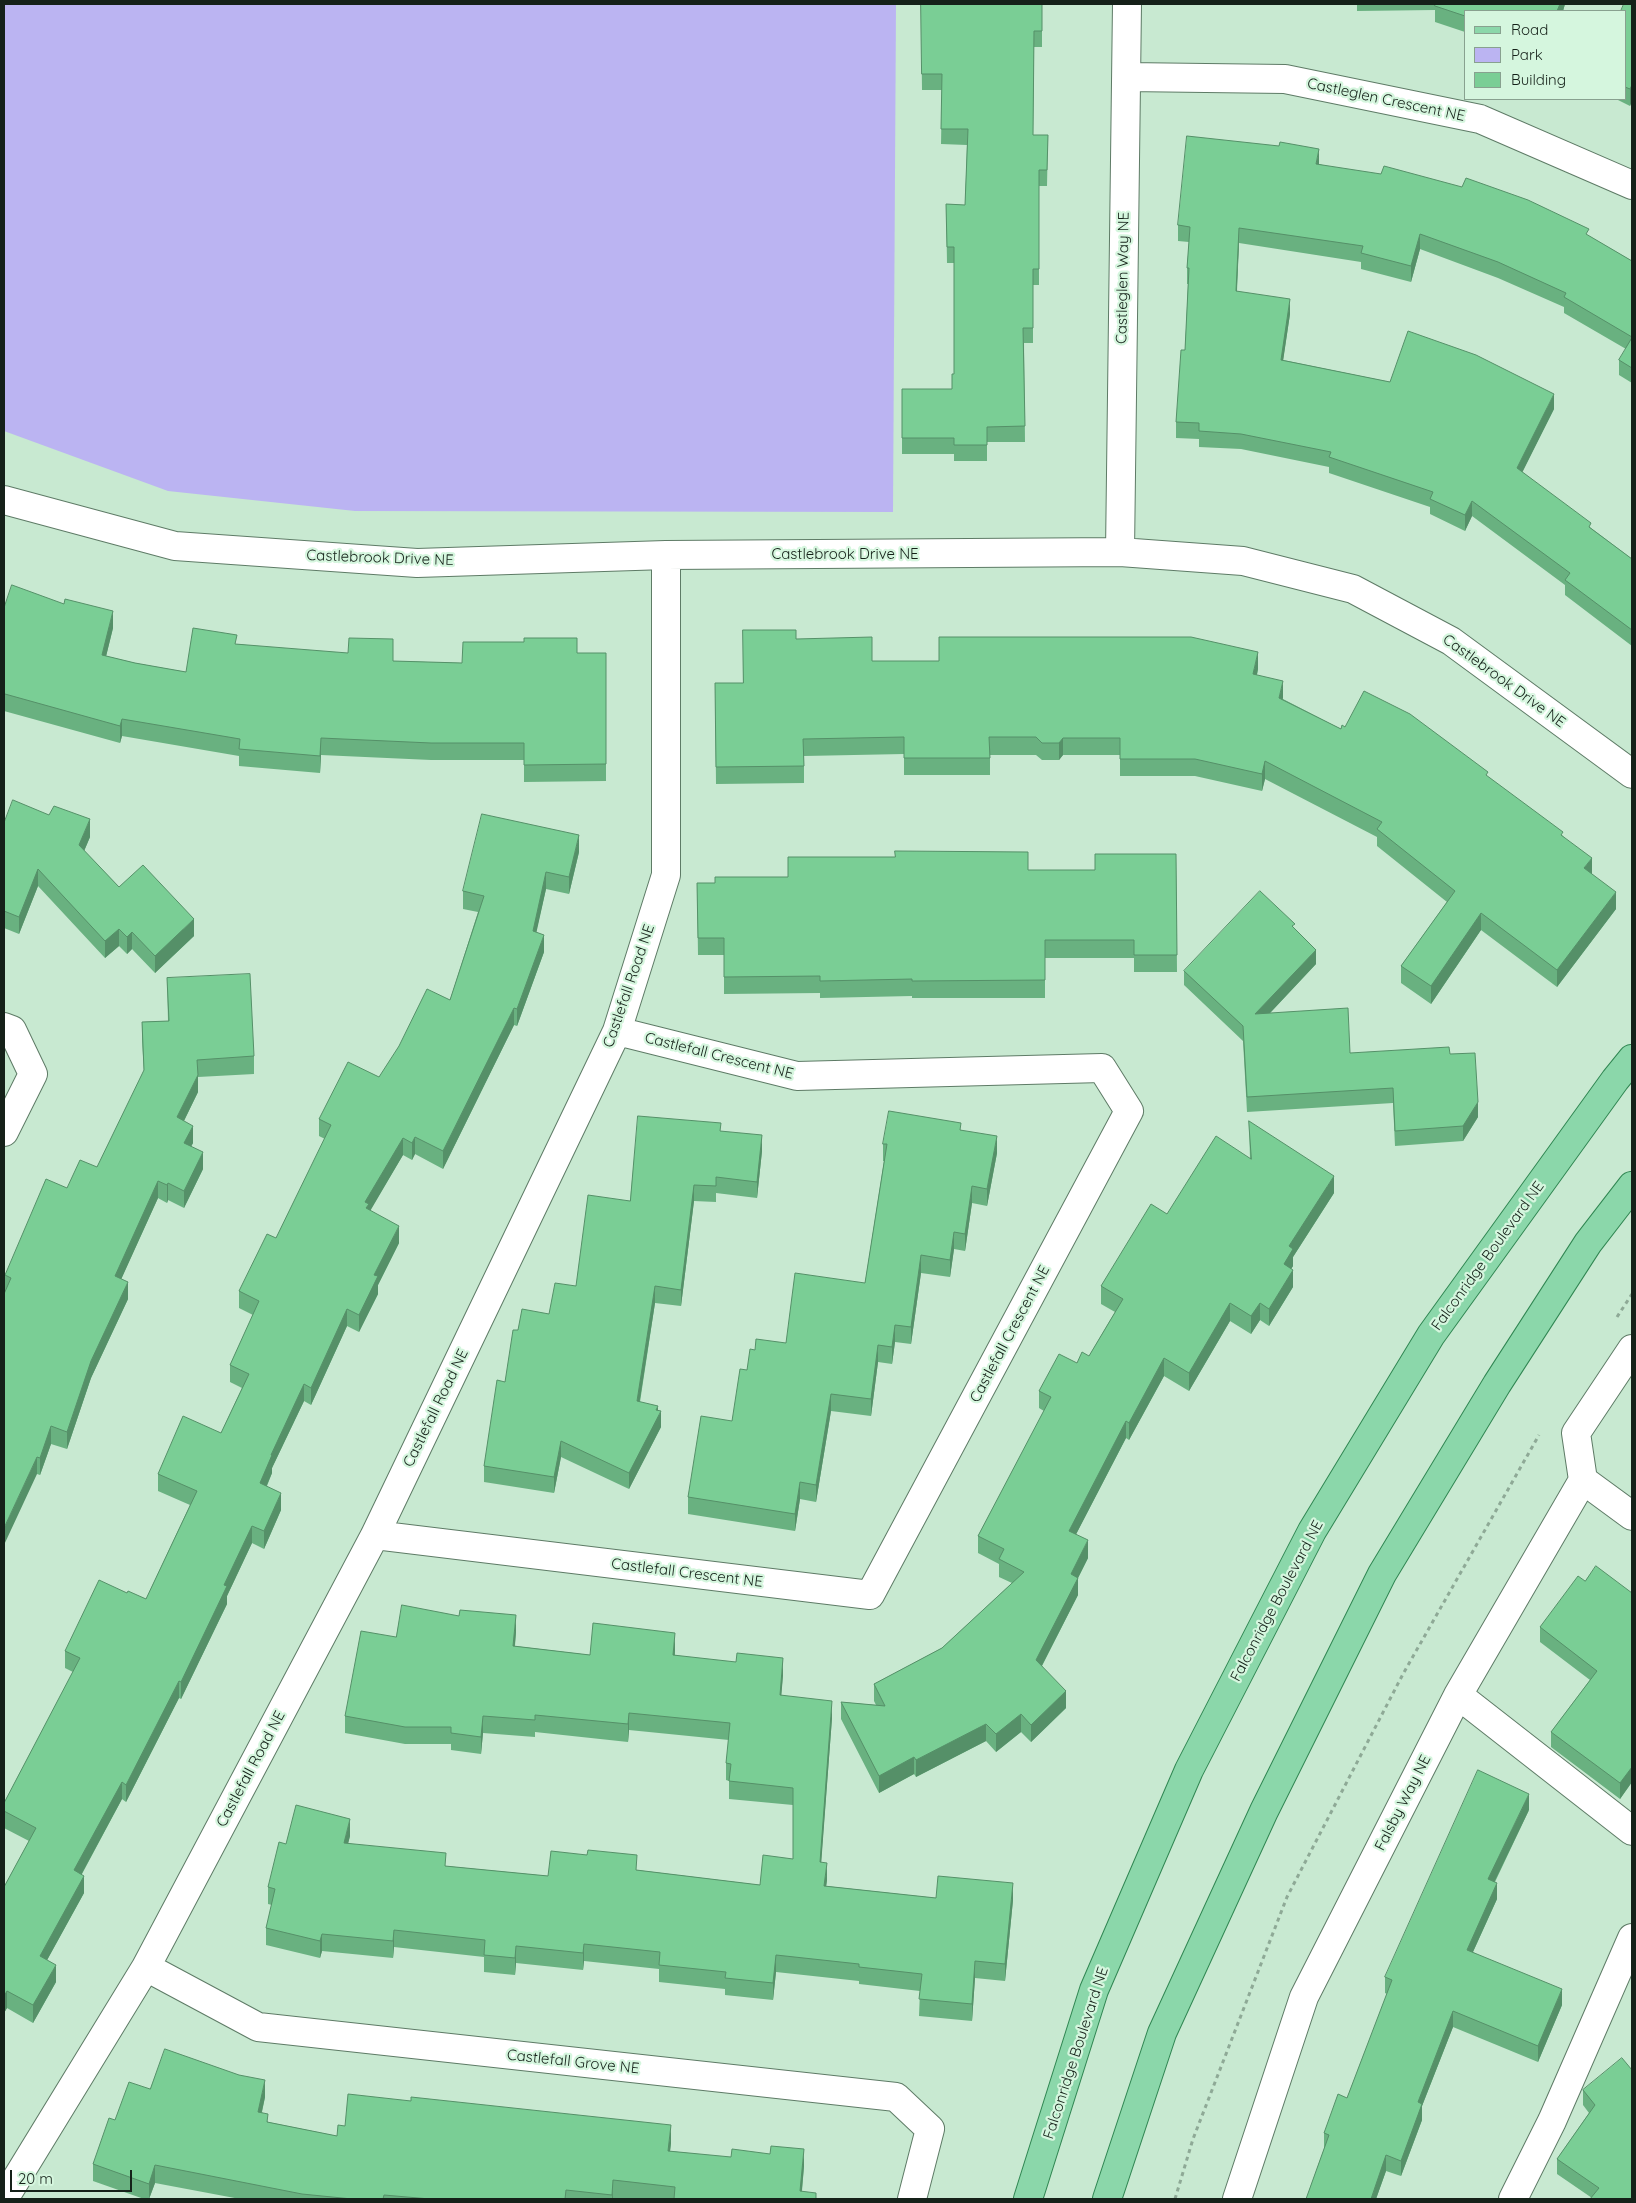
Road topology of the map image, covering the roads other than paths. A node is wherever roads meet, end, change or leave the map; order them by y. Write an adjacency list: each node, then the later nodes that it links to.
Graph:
1 (1127, 4): 2 (street, Castleglen Way NE)
2 (1127, 77): 3 (street, Castleglen Crescent NE); 5 (street, Castleglen Way NE)
3 (1632, 185)
4 (4, 500): 6 (street, Castlebrook Drive NE)
5 (1120, 552): 6 (street, Castlebrook Drive NE); 7 (street, Castlebrook Drive NE)
6 (666, 555): 9 (street, Castlefall Road NE)
7 (1632, 774)
8 (4, 1027): 11 (street)
9 (617, 1031): 16 (street, Castlefall Road NE); 16 (street, Castlefall Crescent NE)
10 (1632, 1059): 23 (main road, Falconridge Boulevard NE)
11 (4, 1132)
12 (1632, 1186): 24 (main road)
13 (1632, 1350): 14 (street)
14 (1583, 1480): 15 (street); 17 (street, Falsby Way NE)
15 (1632, 1516)
16 (375, 1535): 20 (street, Castlefall Road NE)
17 (1458, 1695): 18 (street); 25 (street, Falsby Way NE)
18 (1632, 1831)
19 (1632, 1938): 26 (street)
20 (146, 1967): 21 (street, Castlefall Road NE); 22 (street, Castlefall Grove NE)
21 (4, 2199)
22 (912, 2199)
23 (1028, 2199)
24 (1107, 2199)
25 (1237, 2199)
26 (1513, 2199)

